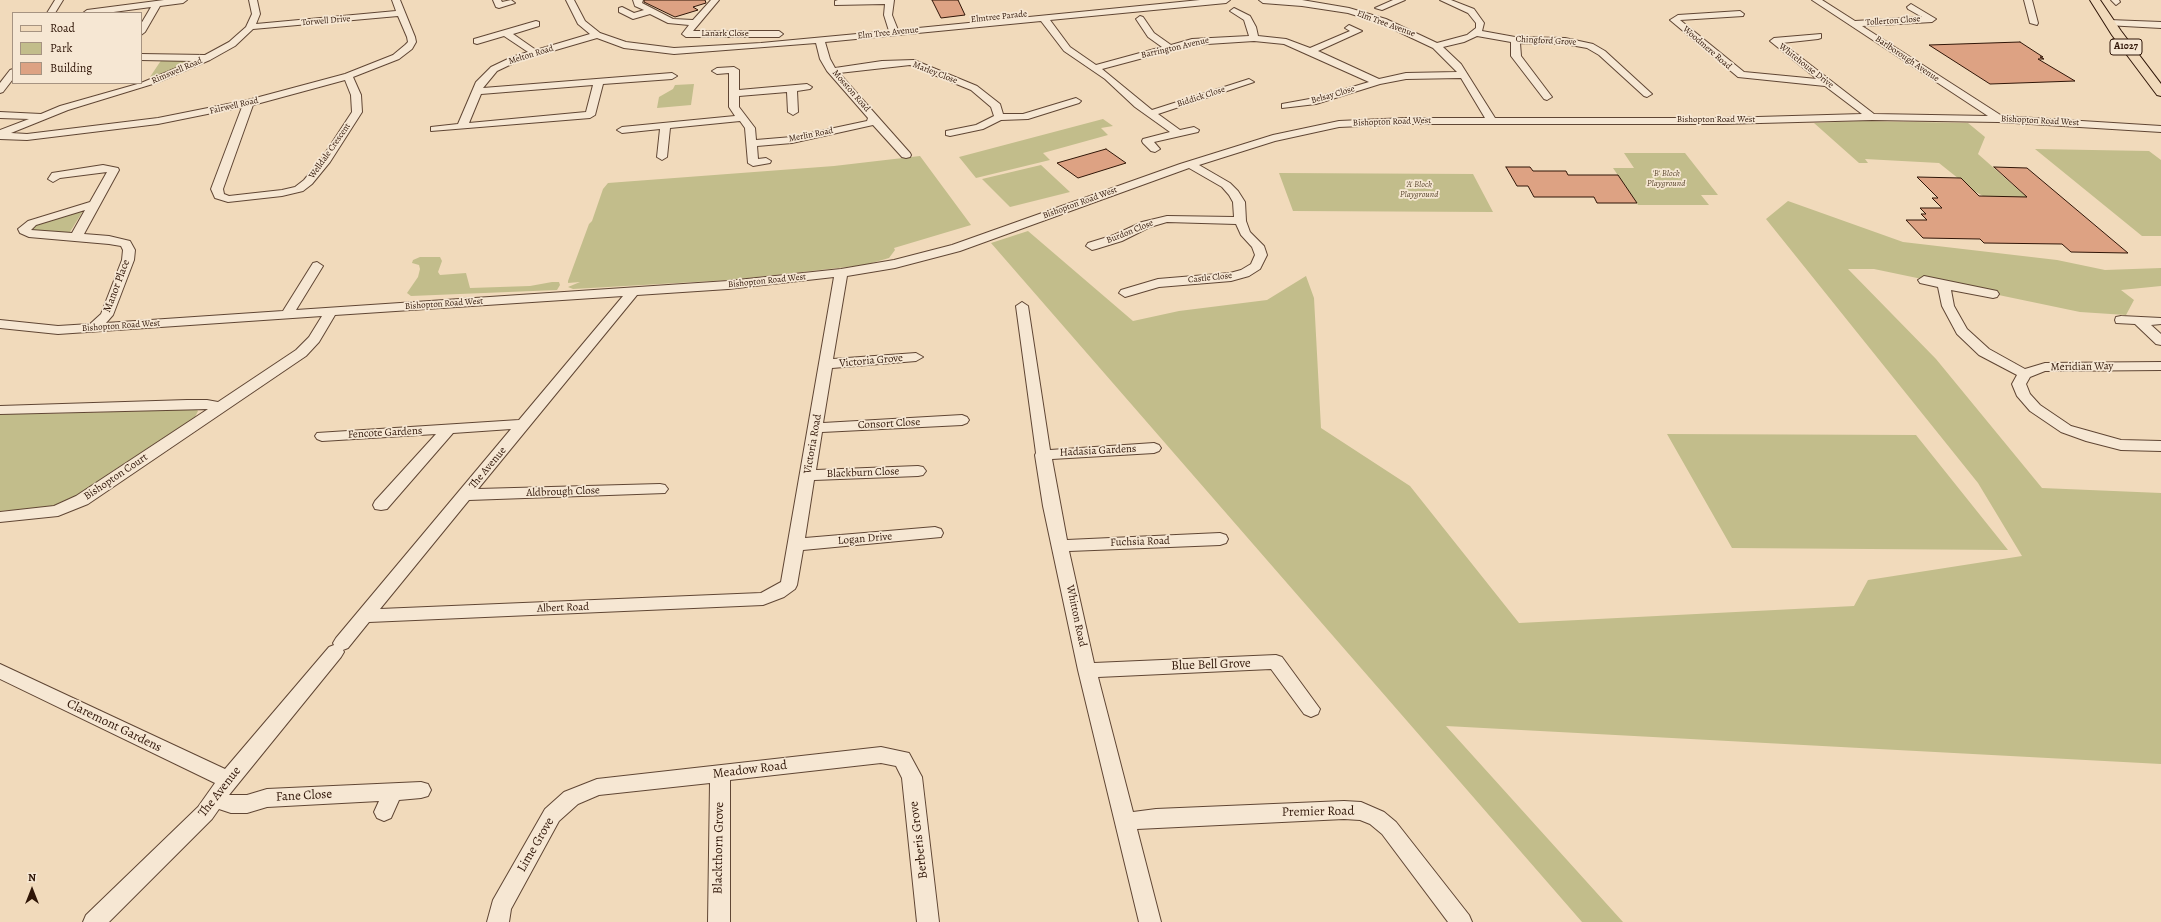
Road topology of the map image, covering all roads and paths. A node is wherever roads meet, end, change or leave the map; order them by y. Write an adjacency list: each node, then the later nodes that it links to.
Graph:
1 (59, 0): 27 (street)
2 (183, 0): 20 (street)
3 (253, 0): 40 (street)
4 (396, 0): 29 (street, Fairwell Road)
5 (570, 0): 50 (street, Elm Tree Avenue)
6 (635, 0): 25 (street)
7 (715, 0): 33 (street)
8 (890, 0): 18 (street); 42 (street)
9 (1226, 0): 19 (street, Elm Tree Avenue)
10 (1263, 0): 56 (street, Elm Tree Avenue)
11 (1401, 0): 22 (street)
12 (1444, 0): 46 (street)
13 (1816, 0): 38 (street, Barlborough Avenue)
14 (2028, 0): 34 (street)
15 (2095, 0): 35 (main road, A1027)
16 (498, 2): 17 (street); 21 (street)
17 (511, 3)
18 (838, 3)
19 (1151, 3): 31 (street, Elm Tree Avenue)
20 (156, 4): 28 (street); 43 (street)
21 (489, 7)
22 (1387, 7)
23 (1912, 7): 38 (street, Tollerton Close)
24 (622, 10): 25 (street)
25 (651, 11): 33 (street)
26 (1234, 11): 52 (street)
27 (52, 12)
28 (96, 12)
29 (401, 13): 40 (street, Torwell Drive); 70 (street, Fairwell Road)
30 (1740, 14): 75 (street, Woodmere Road)
31 (1040, 17): 42 (street, Elm Tree Avenue); 63 (street)
32 (1140, 19): 57 (street)
33 (694, 23): 47 (street)
34 (2034, 23)
35 (2110, 23): 39 (street); 80 (main road, A1027)
36 (536, 24): 45 (street)
37 (768, 24): 48 (street, Lanark Close)
38 (1854, 24): 95 (street, Barlborough Avenue)
39 (2161, 25)
40 (251, 27): 62 (street, Rimswell Road)
41 (1349, 28): 59 (street)
42 (893, 29): 44 (street); 53 (street, Elm Tree Avenue)
43 (142, 30)
44 (845, 30)
45 (506, 33): 55 (street); 60 (street)
46 (1476, 33): 54 (street, Chingford Grove); 56 (street)
47 (686, 34): 48 (street, Lanark Close); 58 (street)
48 (763, 34): 49 (street, Lanark Close)
49 (779, 34)
50 (597, 35): 58 (street, Elm Tree Avenue); 60 (street, Melton Road)
51 (1818, 36): 75 (street, Whitehouse Drive)
52 (1254, 38): 57 (street, Barrington Avenue); 59 (street, Barrington Avenue)
53 (820, 40): 58 (street, Elm Tree Avenue); 67 (street, Mosston Road)
54 (1514, 40): 82 (street, Chingford Grove); 83 (street)
55 (477, 41)
56 (1436, 46): 69 (street, Elm Tree Avenue)
57 (1169, 48): 63 (street, Barrington Avenue)
58 (674, 50)
59 (1310, 51): 74 (street, Barrington Avenue)
60 (536, 53): 79 (street, Melton Road)
61 (142, 57): 62 (street)
62 (208, 58): 91 (street, Rimswell Road)
63 (1095, 68): 89 (street)
64 (745, 69): 65 (street)
65 (734, 70): 66 (street); 81 (street)
66 (717, 71)
67 (832, 71): 92 (street, Marley Close); 98 (street, Mosston Road)
68 (12, 74): 78 (street)
69 (1464, 75): 74 (street); 97 (street, Elm Tree Avenue)
70 (348, 76): 85 (street, Fairwell Road); 85 (street, Welldale Crescent)
71 (672, 76): 72 (street)
72 (599, 82): 79 (street); 96 (street)
73 (1249, 82): 89 (street, Biddick Close)
74 (1378, 82): 86 (street, Belsay Close)
75 (1829, 83): 93 (street, Whitehouse Drive)
76 (807, 87): 77 (street)
77 (792, 88): 81 (street); 88 (street)
78 (0, 90)
79 (477, 92): 100 (street, Melton Road)
80 (2161, 92)
81 (734, 93): 94 (street)
82 (1647, 94)
83 (1547, 97)
84 (1076, 101): 92 (street)
85 (249, 103): 107 (street, Fairwell Road)
86 (1286, 106)
87 (530, 108): 96 (street)
88 (793, 112)
89 (1152, 114): 106 (street)
90 (0, 115): 91 (street)
91 (40, 116): 107 (street, Rimswell Road)
92 (999, 117): 105 (street)
93 (1872, 117): 95 (street, Bishopton Road West); 97 (street, Bishopton Road West)
94 (742, 118): 99 (street); 108 (street)
95 (1998, 119): 102 (street, Bishopton Road West)
96 (526, 121): 100 (street)
97 (1492, 121): 113 (street, Bishopton Road West)
98 (872, 122): 108 (street, Merlin Road); 110 (street, Mosston Road)
99 (665, 126): 103 (street); 111 (street)
100 (462, 127): 101 (street)
101 (435, 129)
102 (2161, 129)
103 (622, 130)
104 (1194, 130): 106 (street)
105 (950, 133)
106 (1179, 134): 109 (street)
107 (0, 135)
108 (751, 143): 112 (street)
109 (1155, 149)
110 (906, 155)
111 (662, 156)
112 (766, 161)
113 (1190, 164): 116 (street, Castle Close); 122 (street, Bishopton Road West)
114 (53, 179): 115 (street)
115 (94, 204): 119 (street); 119 (street, Manor Place)
116 (1240, 221): 118 (street, Burdon Close); 126 (street, Castle Close)
117 (1115, 229): 118 (street)
118 (1126, 234): 120 (street, Burdon Close)
119 (75, 237): 135 (street, Manor Place)
120 (1092, 246)
121 (317, 266): 130 (street)
122 (841, 273): 125 (street, Bishopton Road West); 138 (street, Victoria Road)
123 (1924, 280): 124 (street)
124 (1944, 285): 127 (street); 140 (street)
125 (633, 292): 129 (street, Bishopton Road West); 144 (street, The Avenue)
126 (1125, 293)
127 (1993, 294)
128 (1022, 306): 150 (street, Whitton Road)
129 (331, 312): 130 (street, Bishopton Road West); 141 (street, Bishopton Court)
130 (287, 315): 135 (street, Bishopton Road West)
131 (2121, 320): 133 (street)
132 (2157, 321): 133 (street)
133 (2140, 322): 136 (street)
134 (0, 324): 135 (street, Bishopton Road West)
135 (94, 328)
136 (2161, 341)
137 (916, 357): 138 (street, Victoria Grove)
138 (826, 364): 145 (street, Victoria Road)
139 (2161, 366): 140 (street, Meridian Way)
140 (2025, 374): 148 (street)
141 (221, 407): 142 (street); 157 (street, Bishopton Court)
142 (0, 410)
143 (962, 420): 145 (street, Consort Close)
144 (525, 424): 146 (street, Fencote Gardens); 155 (street, The Avenue)
145 (816, 428): 153 (street, Victoria Road)
146 (448, 429): 147 (street, Fencote Gardens); 156 (street, Fencote Gardens)
147 (322, 436)
148 (2156, 447): 151 (street)
149 (1154, 448): 150 (street, Hadasia Gardens)
150 (1042, 454): 161 (street, Whitton Road)
151 (2161, 458)
152 (918, 471): 153 (street, Blackburn Close)
153 (808, 475): 160 (street, Victoria Road)
154 (660, 489): 155 (street, Aldbrough Close)
155 (465, 495): 163 (street, The Avenue)
156 (380, 504)
157 (0, 517)
158 (935, 533): 160 (street, Logan Drive)
159 (1220, 539): 161 (street, Fuchsia Road)
160 (795, 545): 162 (street, Victoria Road)
161 (1060, 546): 164 (street, Whitton Road)
162 (762, 599): 163 (street, Albert Road)
163 (364, 616): 169 (street, The Avenue)
164 (1087, 670): 166 (street, Blue Bell Grove); 175 (street, Whitton Road)
165 (0, 671): 169 (street, Claremont Gardens)
166 (1311, 709)
167 (902, 759): 168 (street, Meadow Road); 179 (street, Berberis Grove)
168 (720, 774): 170 (street, Meadow Road); 178 (street, Blackthorn Grove)
169 (228, 780): 173 (street, The Avenue)
170 (597, 787): 177 (street, Lime Grove)
171 (421, 790): 172 (street, Fane Close)
172 (393, 792): 173 (street, Fane Close); 174 (street)
173 (216, 799): 176 (street, The Avenue)
174 (384, 812)
175 (1124, 822): 180 (street, Whitton Road); 181 (street, Premier Road)
176 (94, 922)
177 (498, 922)
178 (719, 922)
179 (928, 922)
180 (1150, 922)
181 (1461, 922)

